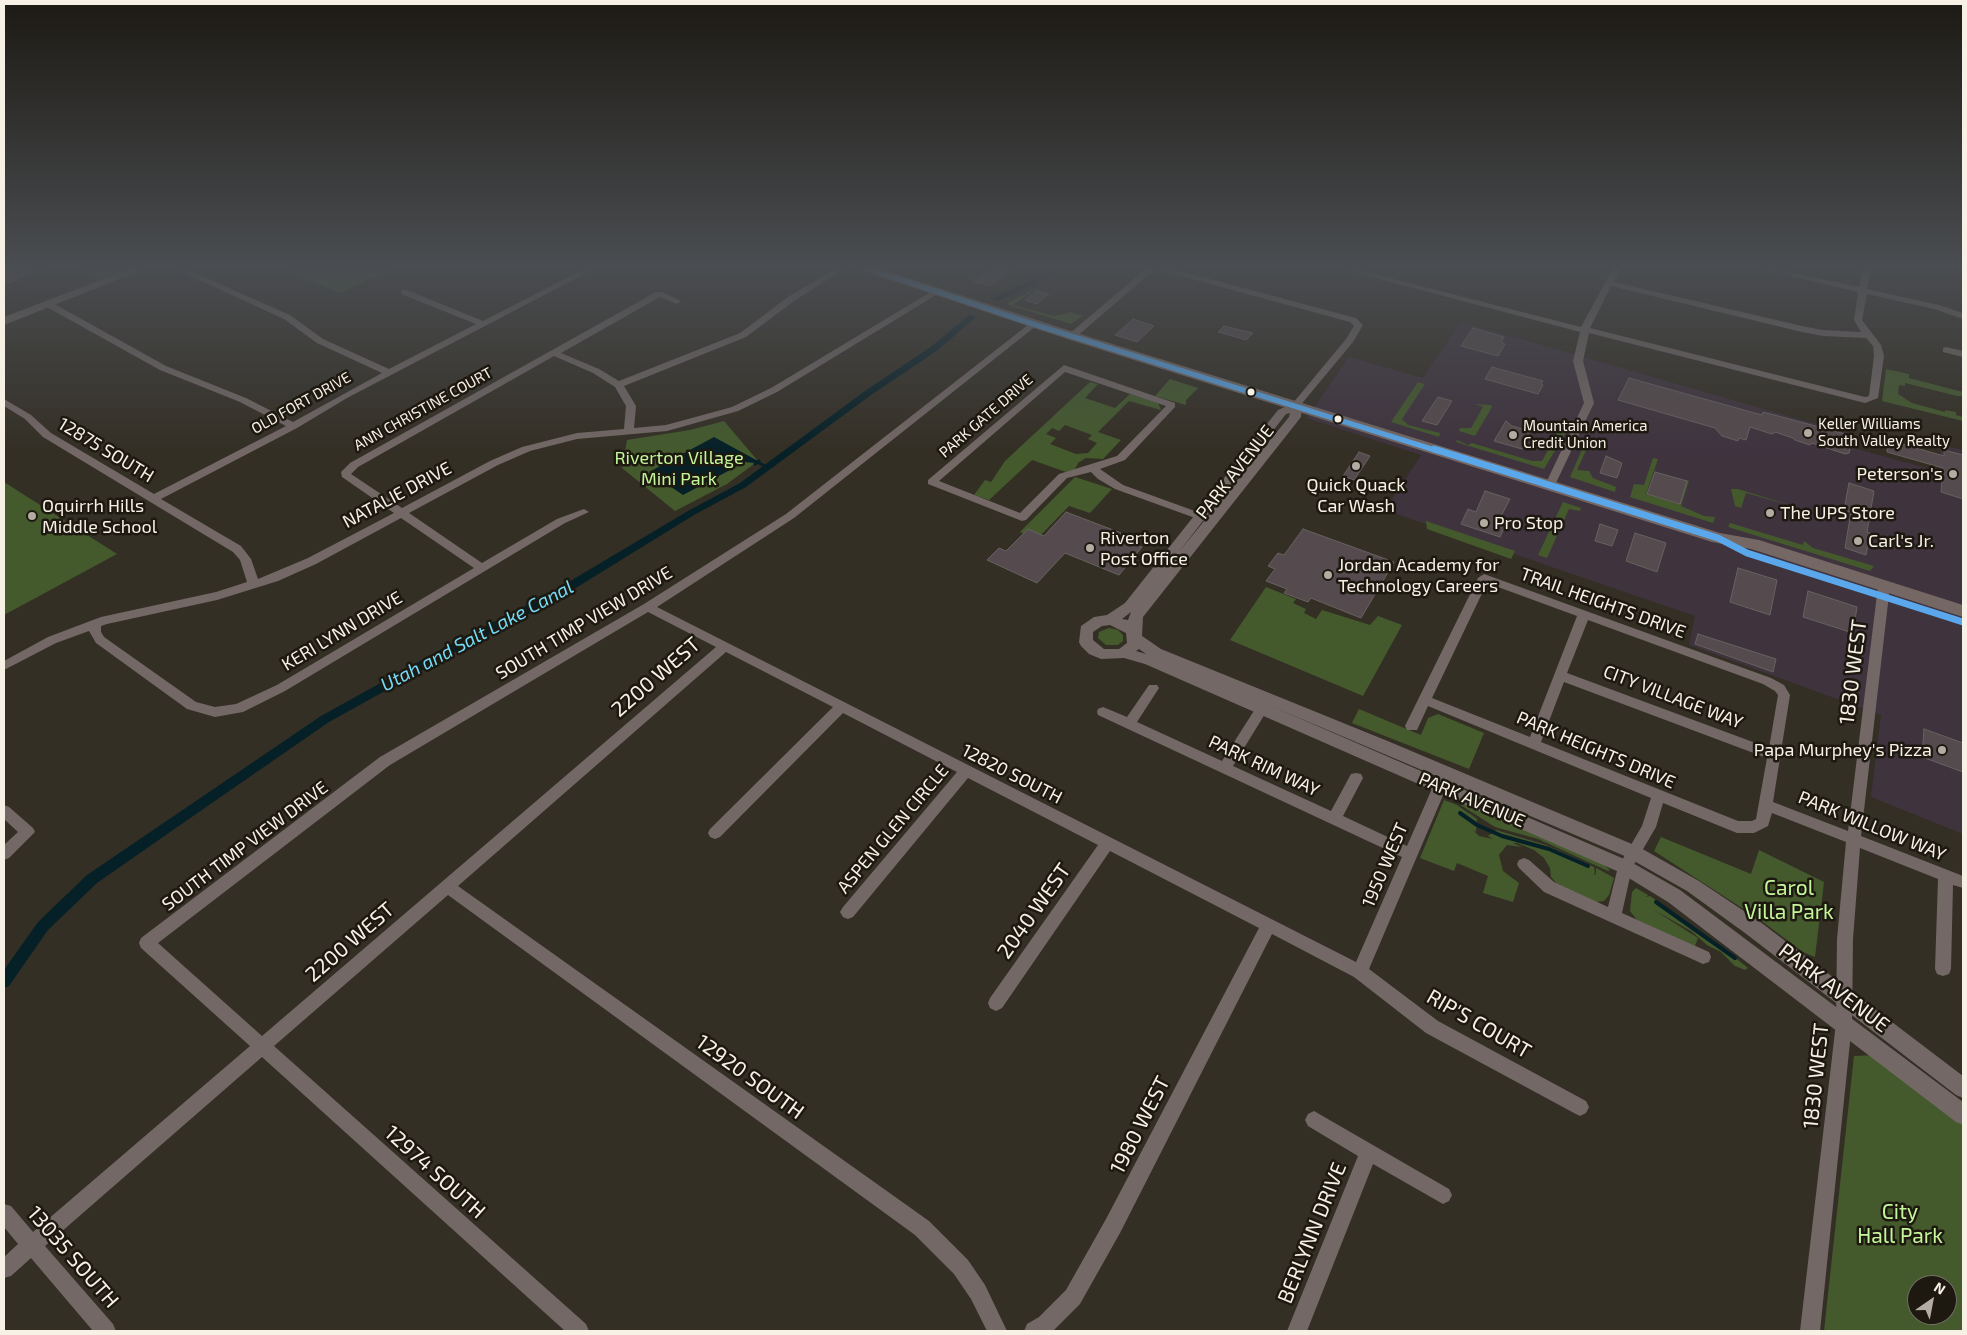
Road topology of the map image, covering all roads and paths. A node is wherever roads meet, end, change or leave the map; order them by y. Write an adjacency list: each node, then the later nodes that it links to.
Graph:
1 (92, 328): 24 (street)
2 (303, 328): 20 (street)
3 (475, 328): 20 (street, OLD FORT DRIVE)
4 (598, 328): 18 (street, ANN CHRISTINE COURT)
5 (752, 328): 21 (street)
6 (877, 328): 25 (street, NATALIE DRIVE)
7 (1028, 328): 36 (street, SOUTH TIMP VIEW DRIVE)
8 (1047, 328): 16 (main road)
9 (1081, 328): 16 (street)
10 (1358, 328): 23 (street)
11 (1578, 328): 14 (street)
12 (1795, 328): 15 (street)
13 (1864, 328): 15 (street)
14 (1585, 330): 15 (street); 27 (street)
15 (1868, 335)
16 (1072, 336): 23 (main road)
17 (1946, 350): 19 (street)
18 (554, 353): 21 (street); 30 (street, ANN CHRISTINE COURT)
19 (1963, 354)
20 (390, 373): 24 (street, OLD FORT DRIVE)
21 (618, 385): 25 (street)
22 (4, 402): 28 (street, 12875 SOUTH)
23 (1296, 405): 27 (main road); 31 (street, PARK AVENUE); 32 (street, PARK AVENUE)
24 (294, 426): 28 (street, OLD FORT DRIVE)
25 (630, 432): 30 (street, NATALIE DRIVE)
26 (1093, 468): 26 (street, PARK GATE DRIVE); 31 (street)
27 (1550, 485): 35 (main road)
28 (153, 499): 34 (street, 12875 SOUTH)
29 (584, 512): 33 (street, KERI LYNN DRIVE)
30 (402, 513): 33 (street); 34 (street, NATALIE DRIVE)
31 (1200, 516): 32 (street); 39 (street, PARK AVENUE)
32 (1213, 521): 42 (street, PARK AVENUE)
33 (482, 568): 41 (street, KERI LYNN DRIVE)
34 (254, 585): 41 (street, NATALIE DRIVE)
35 (1884, 591): 37 (main road); 40 (main road); 64 (street, 1830 WEST)
36 (648, 607): 43 (street, 12820 SOUTH); 76 (street, SOUTH TIMP VIEW DRIVE)
37 (1963, 611)
38 (1584, 614): 45 (street); 47 (street, TRAIL HEIGHTS DRIVE); 54 (street, TRAIL HEIGHTS DRIVE)
39 (1110, 620): 42 (street, PARK AVENUE); 42 (street, PARK AVENUE)
40 (1963, 622)
41 (95, 624): 44 (street, NATALIE DRIVE)
42 (1131, 641): 49 (street, PARK AVENUE); 58 (street, PARK AVENUE)
43 (724, 647): 48 (street, 12820 SOUTH); 72 (street, 2200 WEST)
44 (4, 666)
45 (1560, 674): 53 (street); 54 (street, CITY VILLAGE WAY)
46 (1153, 688): 51 (street)
47 (1425, 700): 52 (street, TRAIL HEIGHTS DRIVE); 53 (street, PARK HEIGHTS DRIVE)
48 (841, 707): 56 (street, 12820 SOUTH); 63 (street)
49 (1262, 709): 55 (street); 58 (street, PARK AVENUE)
50 (1103, 712): 51 (street, PARK RIM WAY)
51 (1129, 724): 55 (street, PARK RIM WAY)
52 (1412, 726)
53 (1534, 744): 59 (street, PARK HEIGHTS DRIVE)
54 (1773, 755): 60 (street)
55 (1224, 768): 62 (street, PARK RIM WAY)
56 (966, 772): 65 (street, 12820 SOUTH); 73 (street, ASPEN GLEN CIRCLE)
57 (1356, 778): 62 (street)
58 (1442, 779): 67 (street, 1950 WEST); 68 (street, PARK AVENUE)
59 (1658, 796): 60 (street, PARK HEIGHTS DRIVE); 68 (street)
60 (1767, 805): 64 (street, PARK WILLOW WAY)
61 (4, 811): 66 (street)
62 (1334, 819): 67 (street, PARK RIM WAY)
63 (715, 833)
64 (1854, 838): 70 (street, PARK WILLOW WAY); 80 (street, 1830 WEST)
65 (1107, 843): 75 (street, 12820 SOUTH); 81 (street, 2040 WEST)
66 (4, 854)
67 (1410, 854): 79 (street, 1950 WEST)
68 (1629, 860): 74 (street); 80 (street, PARK AVENUE); 82 (street, PARK AVENUE)
69 (1524, 864): 74 (street)
70 (1946, 875): 71 (street, PARK WILLOW WAY); 78 (street)
71 (1963, 882)
72 (447, 886): 83 (street, 2200 WEST); 95 (street, 12920 SOUTH)
73 (848, 912)
74 (1614, 916): 77 (street)
75 (1268, 926): 79 (street, 12820 SOUTH); 96 (street, 1980 WEST)
76 (147, 943): 83 (street, 12974 SOUTH)
77 (1703, 957)
78 (1943, 969)
79 (1360, 972): 85 (street, RIP'S COURT)
80 (1845, 997): 82 (street, 1830 WEST); 84 (street, PARK AVENUE)
81 (996, 1003)
82 (1844, 1023): 86 (street, PARK AVENUE); 98 (street, 1830 WEST)
83 (261, 1046): 91 (street, 2200 WEST); 94 (street, 12974 SOUTH)
84 (1963, 1088)
85 (1580, 1107)
86 (1963, 1115)
87 (1314, 1120): 88 (street, BERLYNN DRIVE)
88 (1369, 1152): 89 (street, BERLYNN DRIVE); 97 (street, BERLYNN DRIVE)
89 (1443, 1195)
90 (4, 1213): 91 (street, 13035 SOUTH)
91 (32, 1245): 92 (street, 2200 WEST); 93 (street, 13035 SOUTH)
92 (4, 1269)
93 (106, 1331)
94 (580, 1331)
95 (997, 1331)
96 (1034, 1331)
97 (1297, 1331)
98 (1810, 1331)

